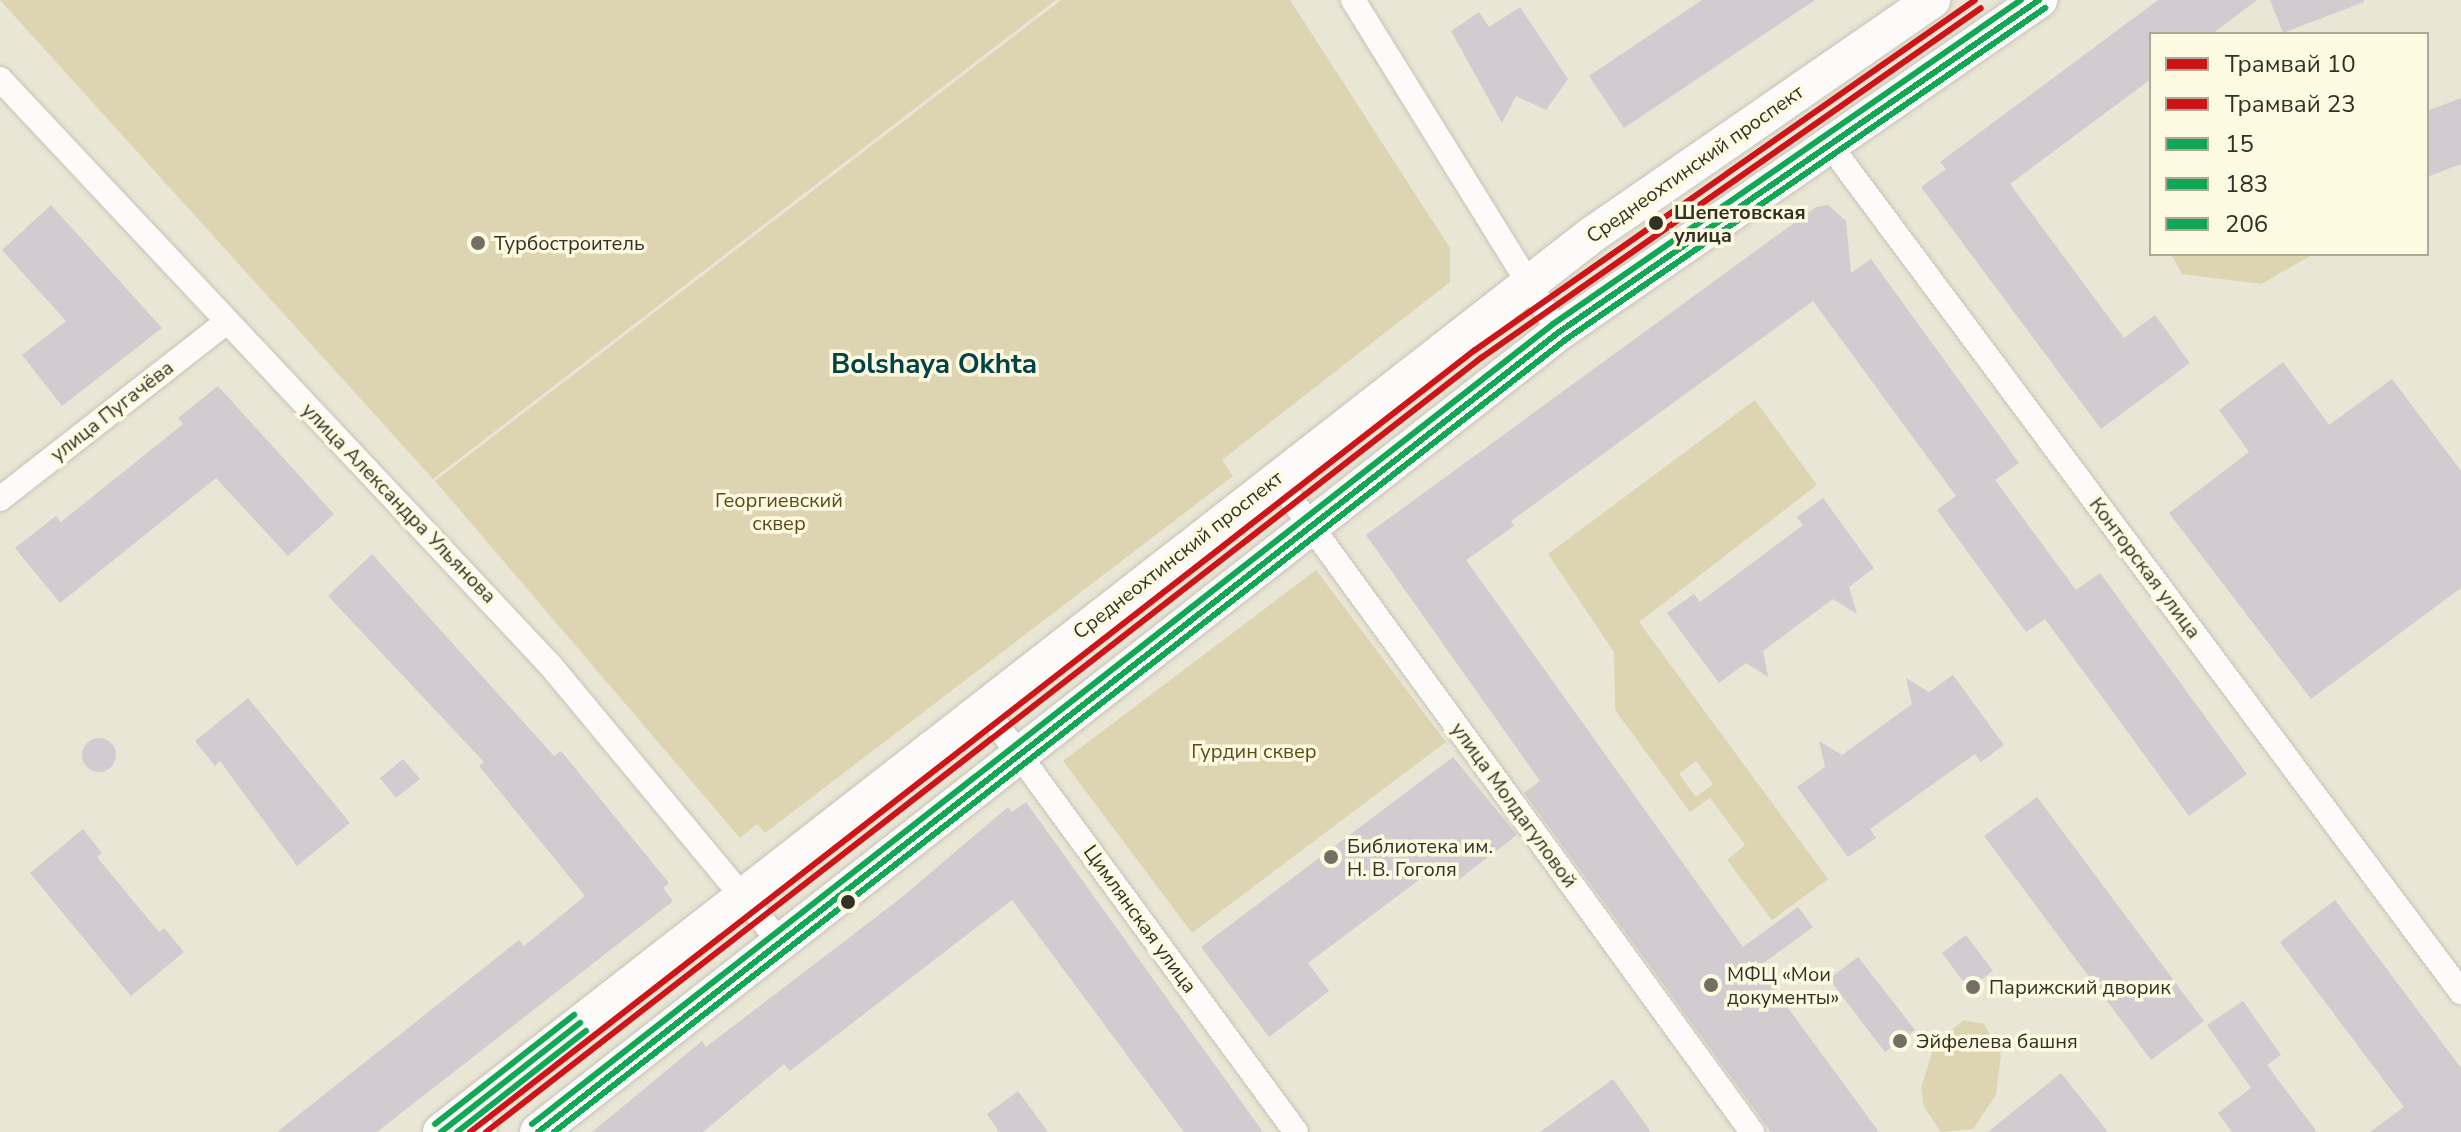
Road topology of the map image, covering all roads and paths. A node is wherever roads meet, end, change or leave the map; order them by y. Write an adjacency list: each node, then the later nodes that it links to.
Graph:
1 (1353, 0): 6 (street)
2 (1932, 0): 6 (main road, Среднеохтинский проспект)
3 (2039, 0): 5 (main road)
4 (0, 79): 7 (street, улица Александра Ульянова)
5 (1829, 144): 8 (main road); 16 (street, Конторская улица)
6 (1528, 284): 8 (street); 9 (main road, Среднеохтинский проспект)
7 (224, 324): 10 (street, улица Пугачёва); 14 (street, улица Александра Ульянова)
8 (1559, 332): 11 (main road)
9 (1276, 478): 11 (street, улица Молдагуловой); 12 (main road, Среднеохтинский проспект)
10 (0, 499)
11 (1311, 527): 13 (main road); 20 (street, улица Молдагуловой)
12 (984, 707): 13 (street, Цимлянская улица); 14 (main road, Среднеохтинский проспект)
13 (1019, 755): 15 (main road); 19 (street, Цимлянская улица)
14 (743, 896): 15 (street, улица Александра Ульянова); 17 (main road, Среднеохтинский проспект)
15 (780, 942): 18 (main road)
16 (2461, 992)
17 (465, 1125)
18 (538, 1132)
19 (1296, 1132)
20 (1752, 1132)

